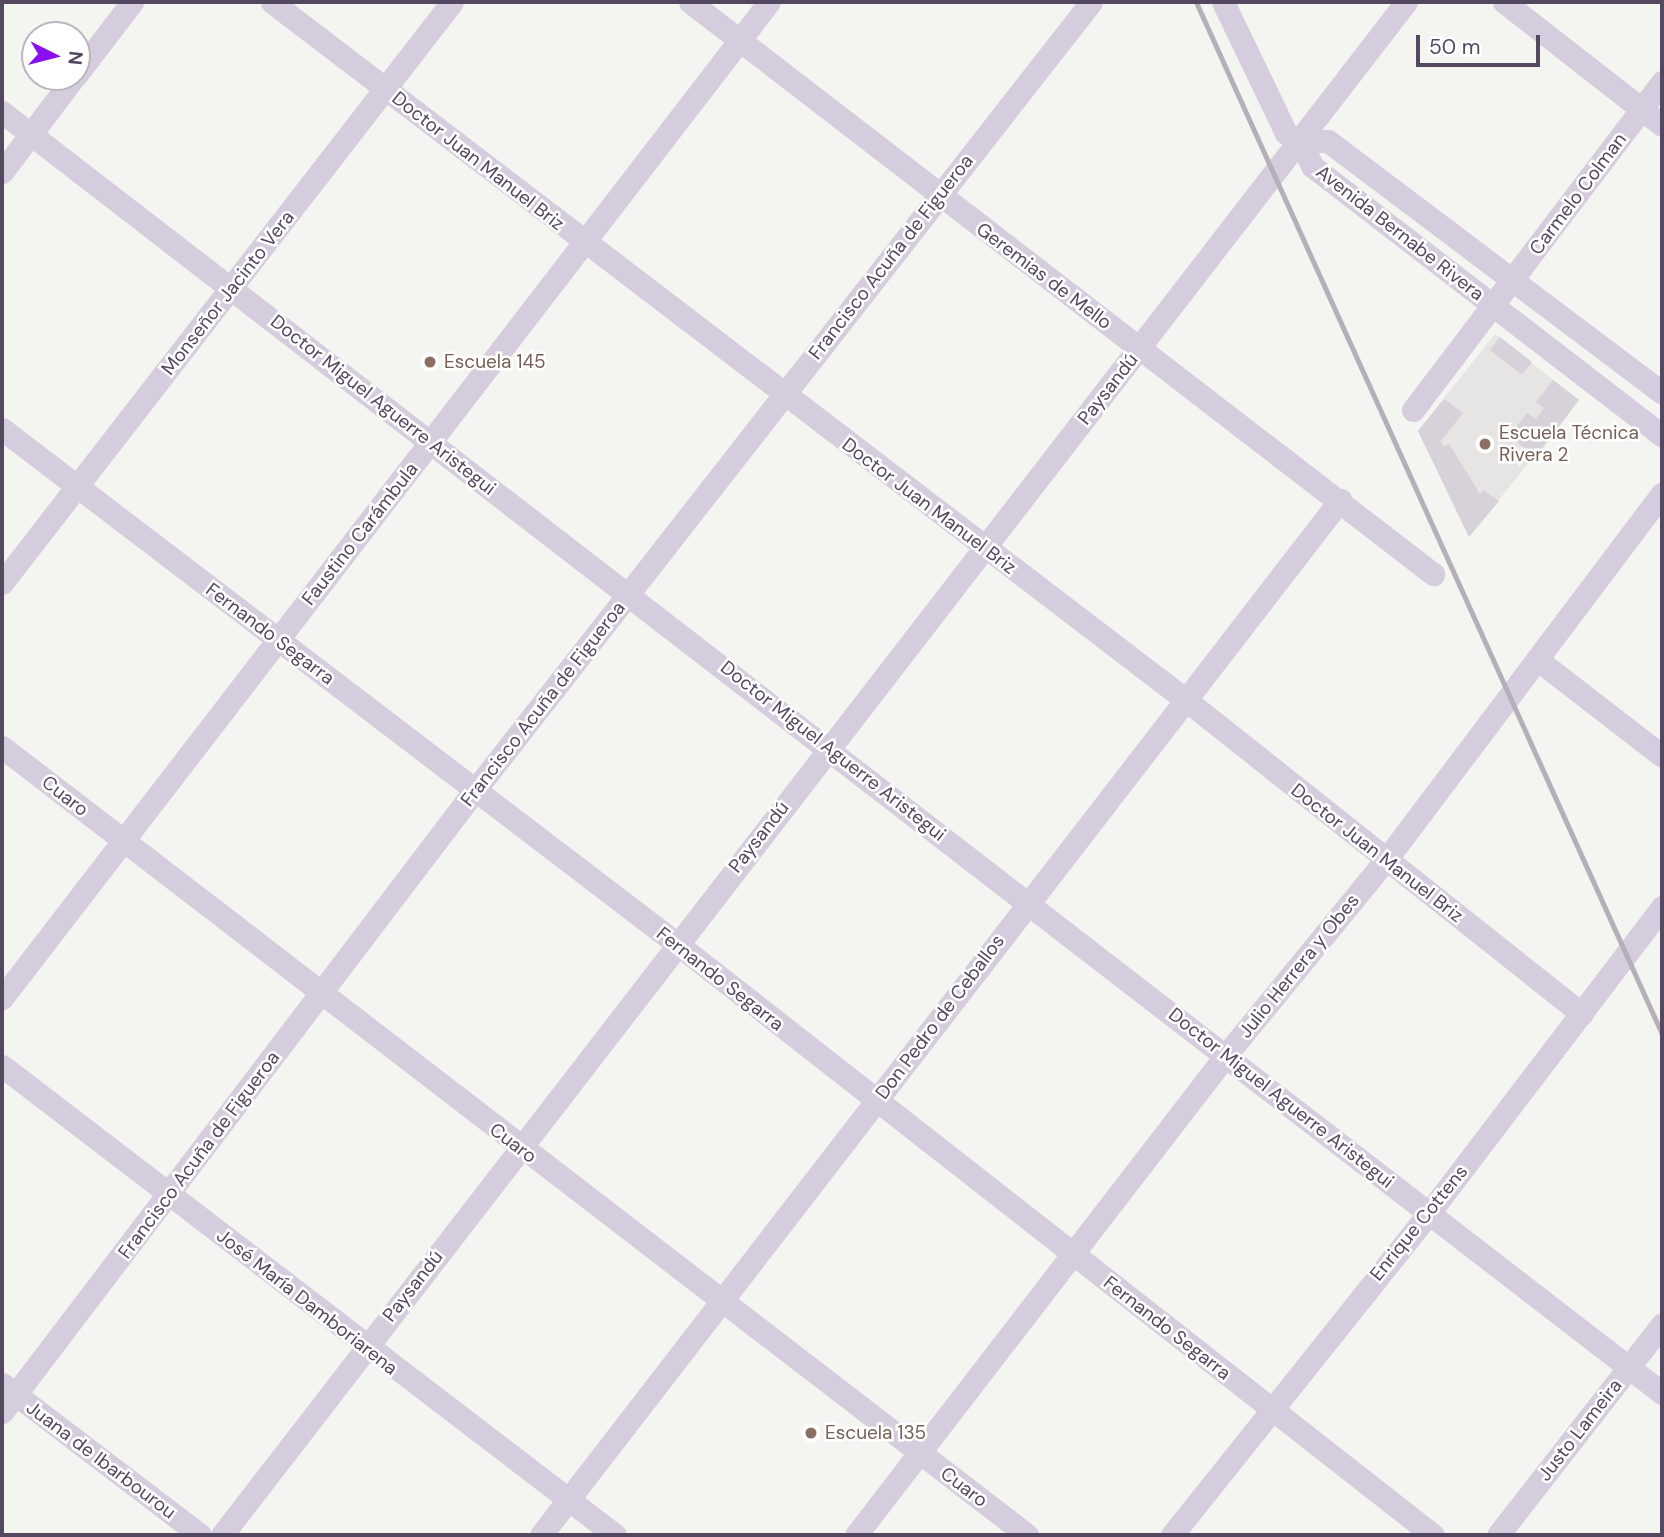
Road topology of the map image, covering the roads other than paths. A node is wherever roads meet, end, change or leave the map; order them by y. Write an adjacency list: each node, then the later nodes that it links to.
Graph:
1 (132, 2): 11 (street)
2 (272, 2): 13 (street, Doctor Juan Manuel Briz)
3 (453, 2): 13 (street, Monseñor Jacinto Vera)
4 (690, 2): 10 (street, Geremias de Mello)
5 (769, 2): 10 (street, Faustino Carámbula)
6 (1091, 2): 21 (street, Francisco Acuña de Figueroa)
7 (1223, 2): 19 (street)
8 (1406, 2): 19 (street, Paysandú)
9 (1504, 2): 15 (street)
10 (739, 39): 21 (street, Geremias de Mello); 22 (street, Faustino Carámbula)
11 (91, 55)
12 (1662, 82): 15 (street, Carmelo Colman)
13 (384, 88): 22 (street, Doctor Juan Manuel Briz); 24 (street, Monseñor Jacinto Vera)
14 (64, 91): 18 (street)
15 (1642, 110): 17 (street); 23 (street, Carmelo Colman)
16 (2, 112): 18 (street, Doctor Miguel Aguerre Aristegui)
17 (1662, 125)
18 (31, 134): 20 (street); 24 (street, Doctor Miguel Aguerre Aristegui)
19 (1300, 141): 23 (street, Avenida Bernabe Rivera); 25 (street, Avenida Bernabe Rivera); 26 (street, Paysandú)
20 (2, 172)
21 (938, 195): 26 (street, Geremias de Mello); 28 (street, Francisco Acuña de Figueroa)
22 (586, 244): 28 (street, Doctor Juan Manuel Briz); 32 (street, Faustino Carámbula)
23 (1513, 279): 25 (street, Carmelo Colman); 27 (street, Avenida Bernabe Rivera)
24 (232, 289): 32 (street, Doctor Miguel Aguerre Aristegui); 33 (street, Monseñor Jacinto Vera)
25 (1494, 306): 29 (street, Carmelo Colman); 31 (street, Avenida Bernabe Rivera)
26 (1139, 349): 35 (street, Geremias de Mello); 36 (street, Paysandú)
27 (1662, 393)
28 (784, 394): 36 (street, Doctor Juan Manuel Briz); 39 (street, Francisco Acuña de Figueroa)
29 (1413, 410)
30 (2, 429): 33 (street, Fernando Segarra)
31 (1662, 436)
32 (431, 442): 39 (street, Doctor Miguel Aguerre Aristegui); 40 (street, Faustino Carámbula)
33 (77, 487): 38 (street, Monseñor Jacinto Vera); 40 (street, Fernando Segarra)
34 (1662, 494): 41 (street, Julio Herrera y Obes)
35 (1340, 500): 37 (street, Geremias de Mello); 42 (street, Don Pedro de Ceballos)
36 (982, 547): 42 (street, Doctor Juan Manuel Briz); 44 (street, Paysandú)
37 (1433, 574)
38 (2, 583)
39 (629, 594): 44 (street, Doctor Miguel Aguerre Aristegui); 46 (street, Francisco Acuña de Figueroa)
40 (278, 640): 46 (street, Fernando Segarra); 47 (street, Faustino Carámbula)
41 (1538, 660): 45 (street); 48 (street, Julio Herrera y Obes)
42 (1186, 700): 48 (street, Doctor Juan Manuel Briz); 49 (street, Don Pedro de Ceballos)
43 (2, 747): 47 (street, Cuaro)
44 (828, 748): 49 (street, Doctor Miguel Aguerre Aristegui); 51 (street, Paysandú)
45 (1662, 756)
46 (475, 790): 51 (street, Fernando Segarra); 52 (street, Francisco Acuña de Figueroa)
47 (123, 841): 52 (street, Cuaro); 53 (street, Faustino Carámbula)
48 (1385, 861): 54 (street, Doctor Juan Manuel Briz); 55 (street, Julio Herrera y Obes)
49 (1028, 902): 55 (street, Doctor Miguel Aguerre Aristegui); 57 (street, Don Pedro de Ceballos)
50 (1662, 907): 54 (street, Enrique Cottens)
51 (676, 943): 57 (street, Fernando Segarra); 58 (street, Paysandú)
52 (322, 995): 58 (street, Cuaro); 59 (street, Francisco Acuña de Figueroa)
53 (2, 998)
54 (1582, 1014): 60 (street, Enrique Cottens)
55 (1226, 1055): 60 (street, Doctor Miguel Aguerre Aristegui); 61 (street, Julio Herrera y Obes)
56 (2, 1066): 59 (street, José María Damboriarena)
57 (876, 1101): 61 (street, Fernando Segarra); 62 (street, Don Pedro de Ceballos)
58 (520, 1149): 62 (street, Cuaro); 64 (street, Paysandú)
59 (169, 1195): 64 (street, José María Damboriarena); 67 (street, Francisco Acuña de Figueroa)
60 (1429, 1213): 65 (street, Doctor Miguel Aguerre Aristegui); 68 (street, Enrique Cottens)
61 (1072, 1254): 68 (street, Fernando Segarra); 69 (street, Julio Herrera y Obes)
62 (722, 1300): 69 (street, Cuaro); 70 (street, Don Pedro de Ceballos)
63 (1662, 1324): 65 (street, Justo Lameira)
64 (366, 1348): 70 (street, José María Damboriarena); 72 (street, Paysandú)
65 (1629, 1367): 66 (street, Doctor Miguel Aguerre Aristegui); 79 (street, Justo Lameira)
66 (1662, 1393)
67 (6, 1397): 71 (street, Juana de Ibarbourou)
68 (1270, 1407): 77 (street, Enrique Cottens); 78 (street, Fernando Segarra)
69 (919, 1453): 75 (street, Julio Herrera y Obes); 76 (street, Cuaro)
70 (569, 1499): 73 (street, Don Pedro de Ceballos); 74 (street, José María Damboriarena)
71 (200, 1535)
72 (222, 1535)
73 (541, 1535)
74 (615, 1535)
75 (856, 1535)
76 (1027, 1535)
77 (1172, 1535)
78 (1433, 1535)
79 (1498, 1535)

